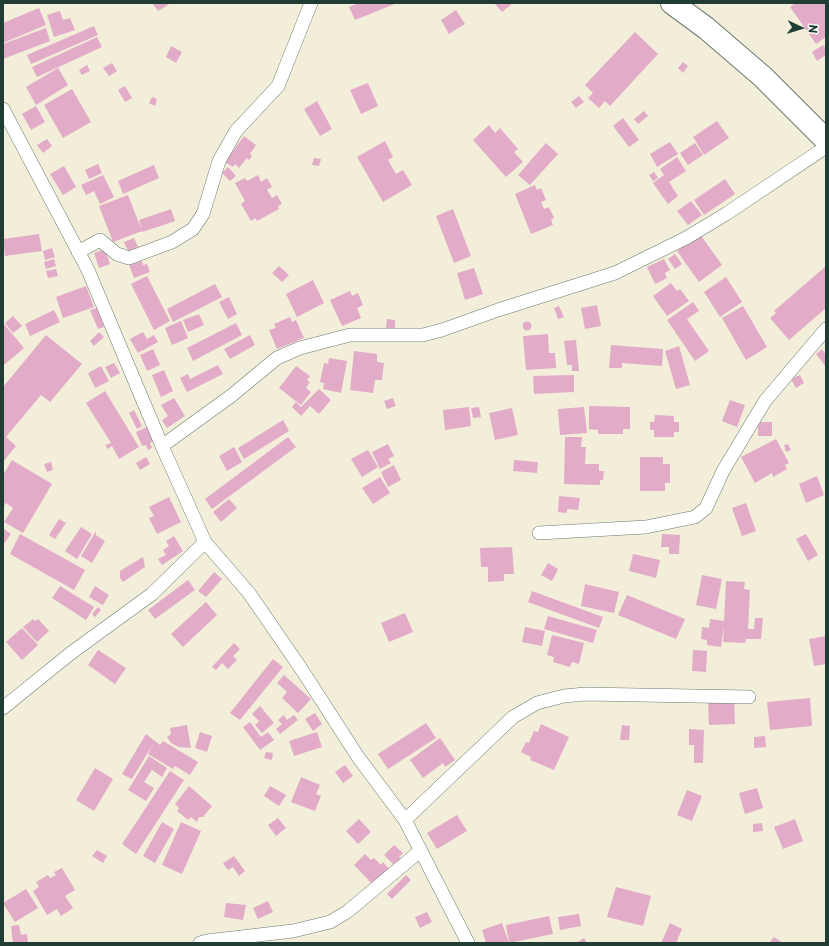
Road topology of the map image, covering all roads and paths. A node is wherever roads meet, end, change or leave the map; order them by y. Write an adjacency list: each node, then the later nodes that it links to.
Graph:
1 (311, 3): 6 (street)
2 (672, 3): 4 (highway)
3 (3, 109): 6 (street)
4 (826, 140)
5 (826, 147): 8 (street)
6 (78, 252): 8 (street)
7 (826, 329): 9 (street)
8 (162, 446): 10 (street)
9 (539, 533)
10 (205, 542): 12 (street); 13 (street)
11 (749, 697): 13 (street)
12 (3, 708)
13 (405, 820): 14 (street)
14 (420, 851): 15 (street); 16 (street)
15 (200, 943)
16 (468, 943)

